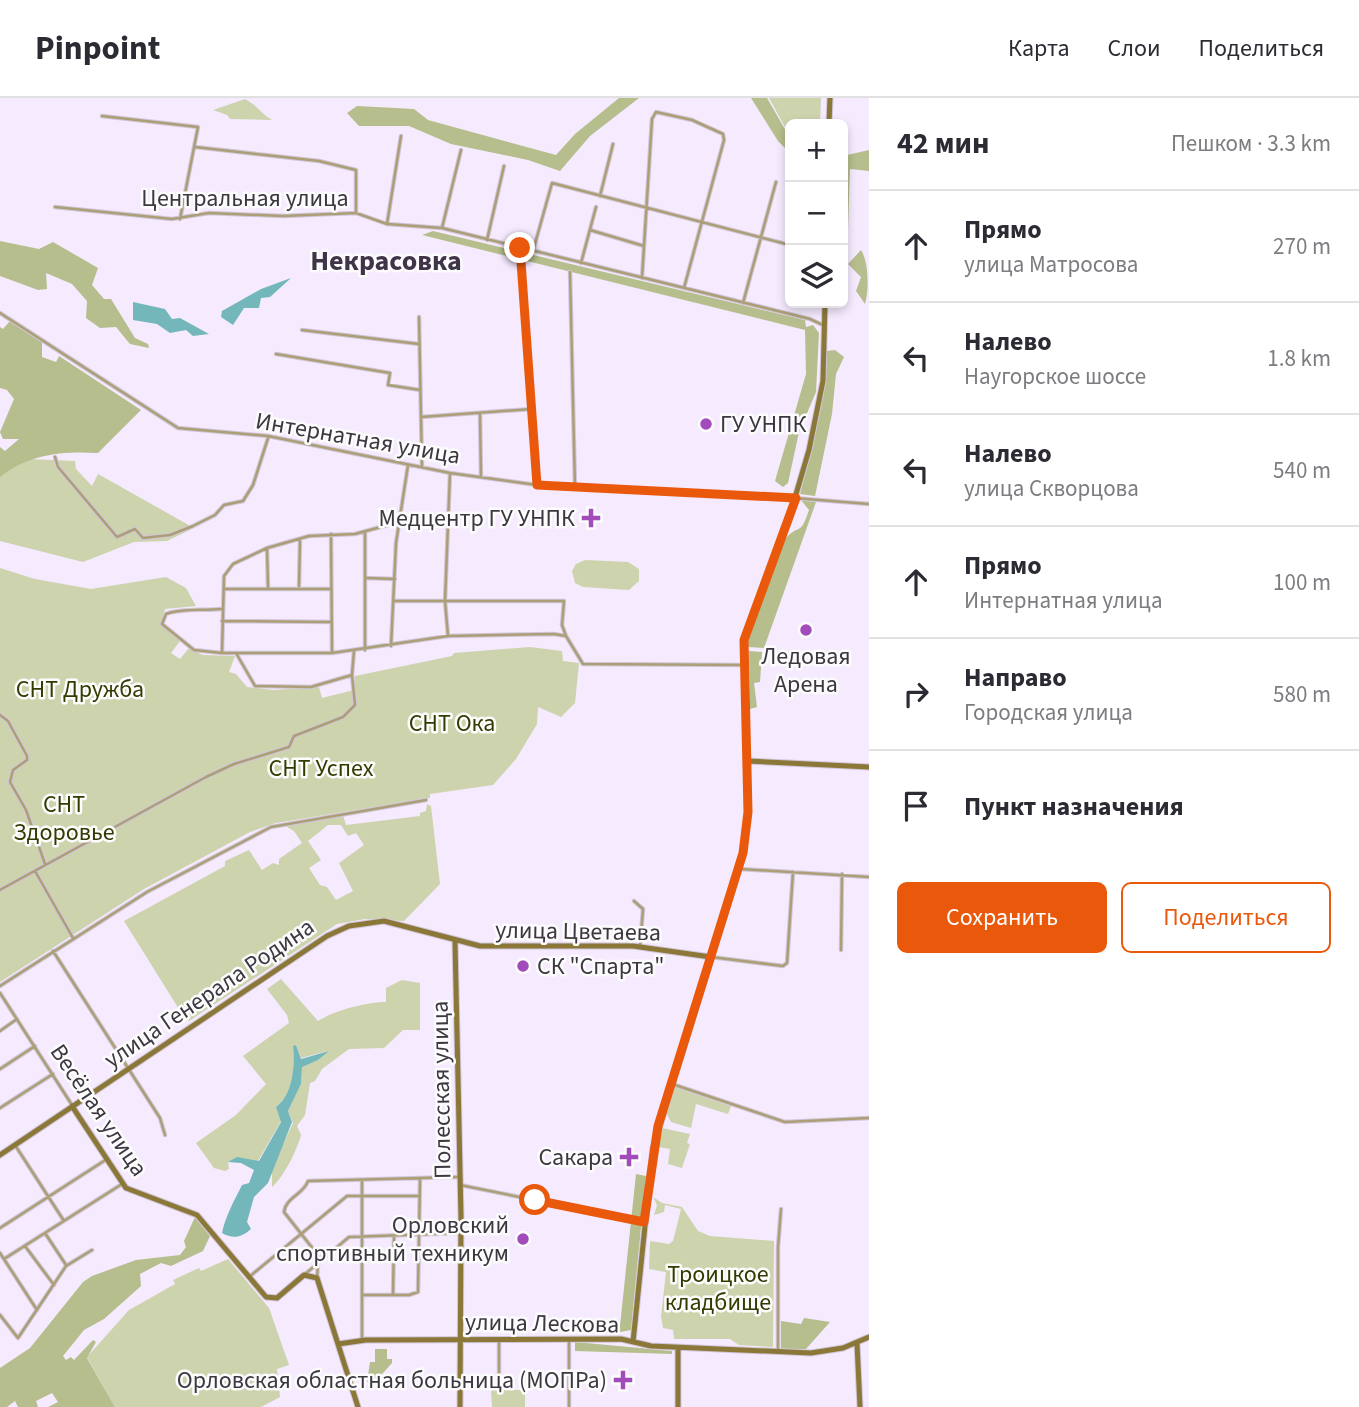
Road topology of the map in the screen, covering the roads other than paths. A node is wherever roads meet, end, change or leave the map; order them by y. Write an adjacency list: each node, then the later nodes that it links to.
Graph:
1 (830, 98): 3 (main road)
2 (102, 117): 6 (street)
3 (829, 119)
4 (401, 136): 17 (street)
5 (614, 144): 10 (street)
6 (195, 147): 14 (street); 15 (street)
7 (461, 150): 18 (street)
8 (504, 166): 21 (street)
9 (776, 182): 20 (street)
10 (600, 196): 12 (street); 25 (street)
11 (55, 207): 15 (street, Центральная улица)
12 (645, 207): 16 (street); 16 (street); 23 (street)
13 (596, 208): 19 (street)
14 (356, 213): 15 (street, Центральная улица); 17 (street, Центральная улица)
15 (180, 219)
16 (700, 221): 20 (street); 29 (street)
17 (387, 225): 18 (street, Центральная улица)
18 (442, 229): 21 (street, Центральная улица)
19 (590, 230): 23 (street); 26 (street)
20 (761, 237): 22 (street); 30 (street)
21 (487, 240): 24 (street, Центральная улица)
22 (785, 244)
23 (644, 246): 28 (street)
24 (520, 248): 25 (street, Центральная улица); 39 (street)
25 (533, 251): 26 (street, Центральная улица)
26 (581, 263): 28 (street, Центральная улица)
27 (570, 272): 49 (street)
28 (642, 278): 29 (street, Центральная улица)
29 (684, 288): 30 (street, Центральная улица)
30 (743, 303): 34 (street, Центральная улица)
31 (825, 308): 34 (main road)
32 (0, 313): 42 (street, Интернатная улица)
33 (419, 317): 36 (street)
34 (825, 326): 50 (main road)
35 (302, 330): 36 (street)
36 (419, 344): 38 (street)
37 (276, 354): 38 (street)
38 (420, 390): 41 (street)
39 (532, 409): 40 (street); 48 (street)
40 (480, 414): 41 (street); 47 (street)
41 (421, 417): 45 (street)
42 (268, 436): 43 (street); 44 (street, Интернатная улица)
43 (55, 457)
44 (408, 465): 45 (street, Интернатная улица); 52 (street)
45 (422, 467): 46 (street, Интернатная улица)
46 (450, 473): 47 (street, Интернатная улица); 64 (street)
47 (481, 478): 48 (street, Интернатная улица)
48 (537, 485): 49 (street, Интернатная улица)
49 (575, 489): 50 (street, Интернатная улица)
50 (796, 498): 51 (street, Интернатная улица); 76 (main road)
51 (869, 504)
52 (399, 522): 53 (street); 58 (street)
53 (365, 532): 54 (street); 57 (street)
54 (331, 534): 55 (street); 62 (street)
55 (300, 539): 56 (street); 59 (street)
56 (267, 548): 60 (street); 61 (street)
57 (367, 578): 58 (street); 71 (street)
58 (395, 579): 63 (street)
59 (299, 586): 60 (street); 62 (street)
60 (268, 587): 61 (street)
61 (224, 589): 65 (street)
62 (331, 589): 67 (street)
63 (394, 601): 64 (street); 70 (street)
64 (445, 601): 68 (street); 69 (street)
65 (223, 609): 66 (street); 73 (street)
66 (222, 621): 67 (street); 73 (street)
67 (330, 622): 75 (street)
68 (448, 636): 69 (street); 70 (street)
69 (566, 636): 76 (street)
70 (391, 646): 71 (street)
71 (365, 650): 72 (street)
72 (354, 651): 75 (street); 77 (street)
73 (222, 653): 74 (street)
74 (236, 653): 75 (street); 77 (street)
75 (332, 653)
76 (743, 665): 79 (main road)
77 (352, 675): 82 (street)
78 (0, 715): 82 (street)
79 (747, 761): 80 (main road); 83 (main road)
80 (869, 767)
81 (426, 800): 90 (street)
82 (45, 864): 84 (street)
83 (739, 869): 85 (street); 95 (main road)
84 (34, 871): 88 (street); 90 (street)
85 (793, 872): 86 (street); 95 (street, улица Цветаева)
86 (842, 874): 87 (street); 93 (street)
87 (869, 877)
88 (0, 890)
89 (634, 901): 92 (street)
90 (73, 938): 94 (street)
91 (455, 941): 92 (main road, улица Цветаева); 101 (main road, улица Генерала Родина); 112 (main road, Полесская улица)
92 (640, 947): 95 (main road, улица Цветаева)
93 (841, 950)
94 (53, 951): 96 (street); 101 (street)
95 (711, 957): 104 (main road)
96 (0, 986)
97 (0, 993): 98 (street, Весёлая улица)
98 (17, 1020): 99 (street); 100 (street, Весёлая улица)
99 (0, 1031)
100 (35, 1046): 102 (street); 103 (street, Весёлая улица)
101 (127, 1068): 105 (main road, улица Генерала Родина); 108 (street)
102 (0, 1069)
103 (52, 1074): 105 (street, Весёлая улица); 106 (street)
104 (671, 1084): 107 (street); 122 (main road)
105 (72, 1106): 109 (main road, улица Генерала Родина); 111 (main road, Весёлая улица)
106 (0, 1108)
107 (869, 1118)
108 (165, 1133)
109 (15, 1145): 110 (main road, улица Генерала Родина); 118 (street)
110 (0, 1155)
111 (107, 1159): 115 (main road, Весёлая улица); 118 (street)
112 (458, 1177): 114 (street); 116 (main road, Полесская улица)
113 (362, 1180): 114 (street); 119 (street); 125 (street)
114 (421, 1180): 117 (street)
115 (123, 1184): 121 (street); 137 (main road, Весёлая улица)
116 (460, 1185): 122 (street); 126 (main road, Полесская улица)
117 (420, 1196): 119 (street); 128 (street)
118 (49, 1197): 121 (street); 123 (street)
119 (362, 1197): 125 (street); 127 (street)
120 (781, 1209): 153 (street)
121 (64, 1221): 124 (street)
122 (644, 1222): 149 (main road)
123 (0, 1228)
124 (45, 1233): 130 (street); 135 (street)
125 (301, 1233): 134 (street); 137 (street)
126 (461, 1233): 128 (street); 145 (main road, Полесская улица)
127 (362, 1235): 129 (street); 134 (street); 140 (street)
128 (420, 1235): 129 (street); 141 (street)
129 (394, 1236): 141 (street)
130 (25, 1246): 133 (street); 139 (street)
131 (92, 1251): 135 (street)
132 (0, 1253): 133 (street)
133 (4, 1259): 142 (street)
134 (320, 1260): 136 (street); 138 (street)
135 (66, 1266): 139 (street)
136 (304, 1275): 137 (main road); 138 (main road)
137 (249, 1277)
138 (317, 1278): 150 (main road)
139 (54, 1285): 142 (street)
140 (362, 1295): 141 (street); 148 (street)
141 (393, 1295)
142 (37, 1310): 143 (street)
143 (0, 1315)
144 (869, 1337): 151 (main road, улица Лескова)
145 (461, 1339): 146 (main road, улица Лескова); 148 (main road, улица Лескова); 156 (main road, Полесская улица)
146 (499, 1339): 147 (main road, улица Лескова); 154 (street)
147 (569, 1339): 149 (main road, улица Лескова); 157 (street)
148 (362, 1340): 150 (main road, улица Лескова)
149 (633, 1342): 152 (main road, улица Лескова)
150 (338, 1343): 155 (main road)
151 (857, 1343): 153 (main road, улица Лескова); 159 (main road)
152 (678, 1348): 153 (main road, улица Лескова); 158 (main road)
153 (778, 1351)
154 (499, 1390)
155 (358, 1407)
156 (460, 1407)
157 (569, 1407)
158 (678, 1407)
159 (860, 1407)

